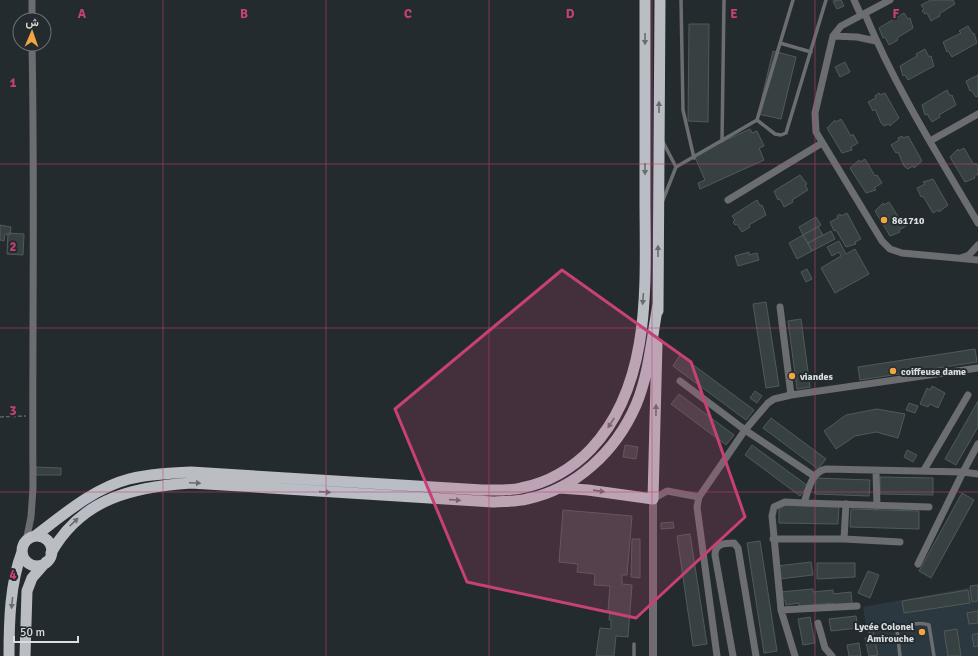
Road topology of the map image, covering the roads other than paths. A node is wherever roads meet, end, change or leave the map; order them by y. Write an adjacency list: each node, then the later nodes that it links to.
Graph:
1 (32, 0): 10 (street)
2 (645, 0): 51 (highway, one-way to 51)
3 (660, 0): 19 (highway, one-way to 3)
4 (681, 0): 23 (lane)
5 (724, 0): 20 (lane)
6 (793, 0): 14 (lane)
7 (826, 0): 16 (lane)
8 (854, 0): 11 (street)
9 (890, 0): 11 (street)
10 (32, 12)
11 (862, 12): 12 (street); 13 (street)
12 (833, 36): 13 (street); 22 (street)
13 (876, 41): 21 (street)
14 (780, 43): 16 (lane); 18 (lane)
15 (32, 52): 51 (street)
16 (811, 52): 18 (lane)
17 (978, 114): 21 (street)
18 (757, 120): 20 (lane)
19 (659, 133): 24 (lane); 26 (highway)
20 (722, 141): 23 (lane)
21 (930, 141): 27 (street)
22 (822, 143): 25 (street); 29 (street)
23 (694, 158): 24 (lane)
24 (676, 167): 26 (lane)
25 (728, 200)
26 (658, 210): 31 (highway, one-way to 26)
27 (978, 223)
28 (978, 245): 29 (street)
29 (959, 259): 30 (street)
30 (978, 260)
31 (658, 304): 44 (highway); 46 (highway, one-way to 31)
32 (780, 307): 35 (street)
33 (978, 368): 35 (street)
34 (680, 381): 37 (street)
35 (791, 395): 37 (street)
36 (968, 395): 39 (street)
37 (745, 430): 43 (street); 45 (street)
38 (978, 444): 41 (street)
39 (924, 470): 40 (street); 41 (street)
40 (876, 471): 43 (street); 49 (street)
41 (963, 472): 42 (street); 57 (street)
42 (978, 474)
43 (814, 476): 47 (street)
44 (560, 488): 46 (highway, one-way to 46); 56 (highway, one-way to 44)
45 (699, 497): 46 (street); 66 (street)
46 (654, 499): 65 (street)
47 (804, 503): 48 (street); 52 (street)
48 (846, 504): 49 (street); 53 (street)
49 (876, 506): 50 (street)
50 (929, 507)
51 (30, 538): 55 (highway); 56 (highway)
52 (773, 539): 53 (street); 59 (street)
53 (844, 539): 54 (street)
54 (900, 542)
55 (22, 552): 56 (highway); 62 (highway, one-way to 62)
56 (49, 557): 63 (highway)
57 (918, 564)
58 (857, 606): 59 (street)
59 (781, 610): 69 (street)
60 (818, 623): 70 (street)
61 (634, 644): 64 (lane)
62 (9, 656)
63 (25, 656)
64 (634, 656)
65 (653, 656)
66 (717, 656)
67 (733, 656): 68 (street)
68 (756, 656)
69 (792, 656)
70 (832, 656)
71 (900, 656): 72 (lane)
72 (934, 656)

